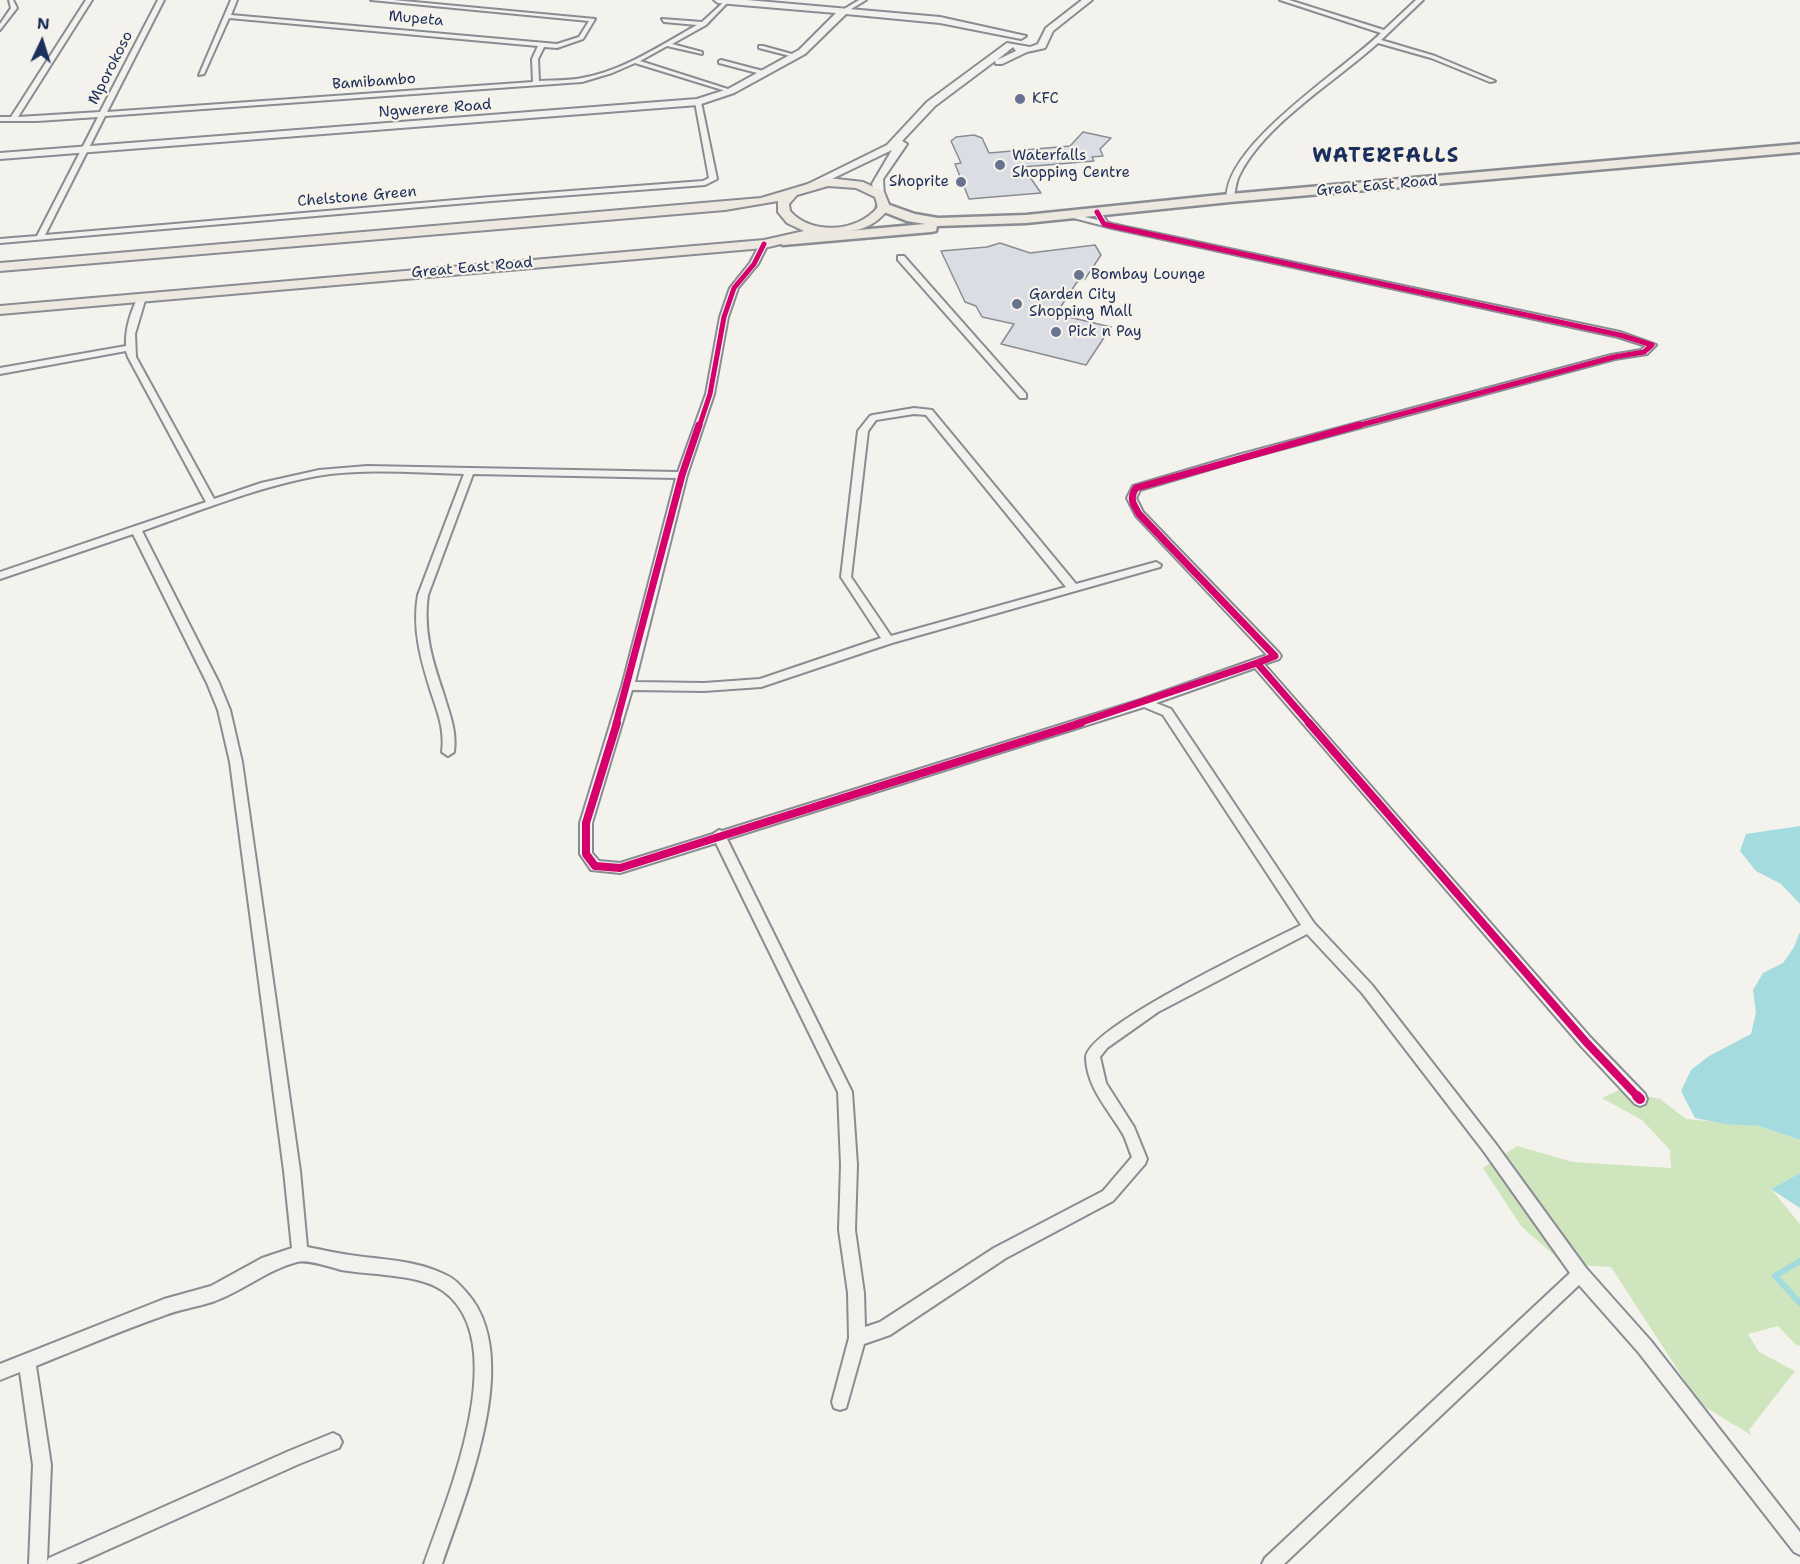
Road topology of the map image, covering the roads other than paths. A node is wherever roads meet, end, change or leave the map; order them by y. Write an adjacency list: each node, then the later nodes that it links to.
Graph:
1 (15, 0): 11 (street)
2 (89, 0): 40 (street)
3 (161, 0): 39 (street, Mporokoso)
4 (234, 0): 15 (street)
5 (374, 0): 26 (street, Mupeta)
6 (718, 0): 12 (street)
7 (863, 0): 14 (street)
8 (1088, 0): 21 (street); 22 (street)
9 (1283, 0): 20 (street)
10 (1420, 0): 20 (street)
11 (11, 1): 13 (street); 19 (street)
12 (728, 1): 14 (street); 17 (street, Bamibambo)
13 (1, 2)
14 (844, 11): 18 (street); 30 (street, Ngwerere Road)
15 (227, 16): 26 (street, Mupeta); 34 (street)
16 (664, 20): 17 (street)
17 (704, 24): 24 (street, Bamibambo)
18 (973, 27): 21 (street); 25 (street)
19 (0, 28)
20 (1384, 32): 23 (street)
21 (1028, 34): 22 (street); 25 (street)
22 (1044, 41): 28 (street)
23 (1377, 41): 35 (street); 48 (street)
24 (665, 44): 29 (street); 31 (street, Bamibambo)
25 (1010, 44): 28 (street); 45 (street)
26 (542, 45): 36 (street)
27 (761, 47): 30 (street)
28 (1027, 50): 49 (street)
29 (700, 53)
30 (796, 56): 33 (street, Ngwerere Road)
31 (635, 61): 36 (street, Bamibambo); 37 (street)
32 (721, 62): 33 (street)
33 (765, 73): 37 (street, Ngwerere Road)
34 (201, 74)
35 (1492, 81)
36 (536, 83): 39 (street, Bamibambo)
37 (731, 91): 38 (street, Ngwerere Road)
38 (698, 102): 43 (street, Ngwerere Road); 56 (street, Chelstone Green)
39 (103, 115): 40 (street, Bamibambo); 43 (street, Mporokoso)
40 (14, 118): 41 (street, Bamibambo)
41 (0, 119)
42 (1800, 148): 48 (highway, Great East Road)
43 (86, 149): 44 (street, Ngwerere Road); 56 (street, Mporokoso)
44 (0, 156)
45 (838, 171): 46 (street); 50 (main road)
46 (813, 184): 47 (main road); 49 (main road)
47 (789, 195): 50 (main road); 55 (main road)
48 (1230, 198): 52 (highway, Great East Road)
49 (882, 201): 51 (highway, Great East Road); 53 (main road)
50 (725, 206): 61 (main road)
51 (1026, 219): 52 (highway, Great East Road); 54 (highway, Great East Road)
52 (1105, 220): 75 (street)
53 (864, 225): 54 (highway, Great East Road); 55 (main road)
54 (944, 227): 58 (highway, Great East Road)
55 (825, 230): 58 (main road)
56 (40, 237): 57 (street, Chelstone Green)
57 (0, 241)
58 (783, 241): 59 (main road, Great East Road)
59 (764, 244): 62 (main road, Great East Road); 68 (street)
60 (901, 258): 66 (street)
61 (0, 267)
62 (142, 297): 63 (main road, Great East Road); 64 (street)
63 (0, 310)
64 (129, 348): 65 (street); 69 (street)
65 (0, 371)
66 (1023, 396)
67 (470, 470): 68 (street); 69 (street); 78 (street)
68 (682, 475): 76 (street)
69 (211, 502): 70 (street)
70 (136, 530): 72 (street); 82 (street)
71 (1156, 566): 73 (street)
72 (0, 576)
73 (1074, 589): 74 (street); 74 (street)
74 (888, 640): 76 (street)
75 (1257, 663): 77 (street); 81 (street)
76 (628, 686): 79 (street)
77 (1144, 703): 79 (street); 80 (street)
78 (448, 752)
79 (719, 836): 84 (street)
80 (1309, 927): 83 (street); 84 (street)
81 (1640, 1100)
82 (300, 1253): 85 (street); 92 (street)
83 (1580, 1274): 89 (street); 93 (street)
84 (857, 1338): 87 (street)
85 (27, 1360): 86 (street); 90 (street)
86 (0, 1372)
87 (840, 1402)
88 (333, 1442): 91 (street)
89 (1800, 1546)
90 (38, 1564)
91 (55, 1564)
92 (433, 1564)
93 (1271, 1564)

